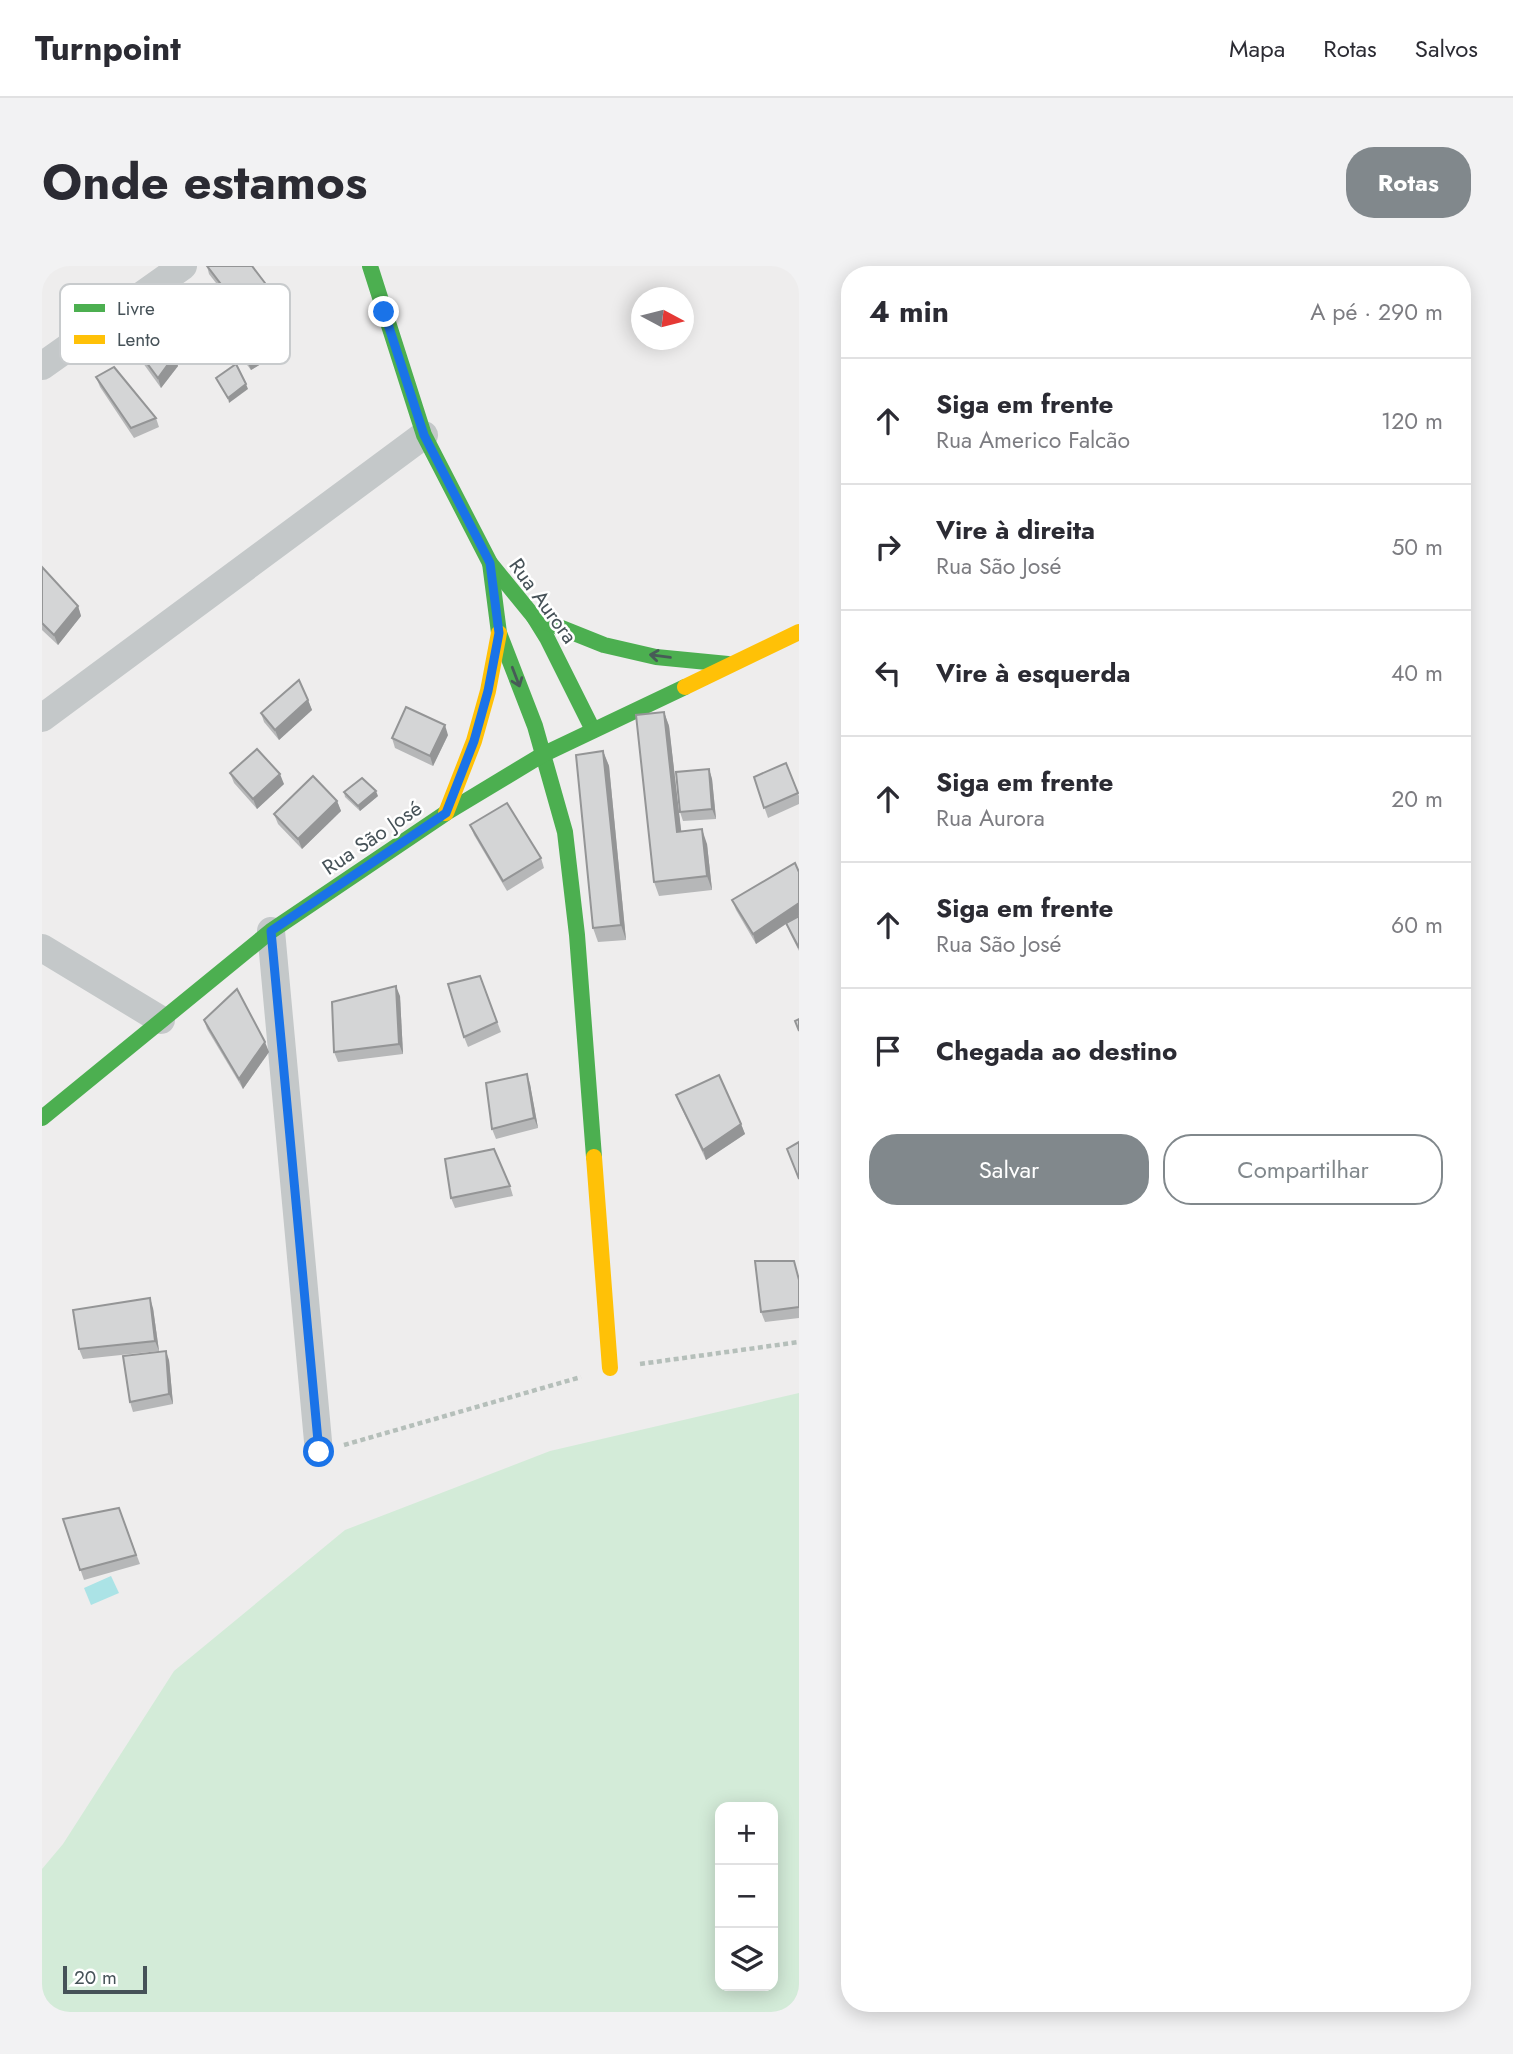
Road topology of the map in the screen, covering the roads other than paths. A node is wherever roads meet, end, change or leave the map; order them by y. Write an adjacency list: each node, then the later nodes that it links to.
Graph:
1 (183, 266): 3 (street)
2 (370, 266): 6 (main road)
3 (158, 284)
4 (60, 353): 5 (street)
5 (42, 366)
6 (424, 435): 7 (main road); 12 (street)
7 (490, 563): 8 (main road, Rua Aurora); 10 (main road, Rua Aurora)
8 (534, 617): 11 (main road, one-way to 8); 13 (main road, Rua Aurora)
9 (799, 632): 11 (main road, Rua São José)
10 (499, 633): 14 (main road, Rua Aurora, one-way to 14); 15 (main road)
11 (727, 664): 13 (main road, Rua São José)
12 (42, 718)
13 (593, 730): 14 (main road, Rua São José)
14 (542, 755): 15 (main road, Rua São José); 20 (main road, Rua Aurora)
15 (446, 813): 16 (main road, Rua São José)
16 (271, 931): 18 (main road, Rua São José); 21 (street)
17 (42, 948): 18 (street)
18 (161, 1020): 19 (main road, Rua São José)
19 (42, 1118)
20 (610, 1368)
21 (319, 1452)

